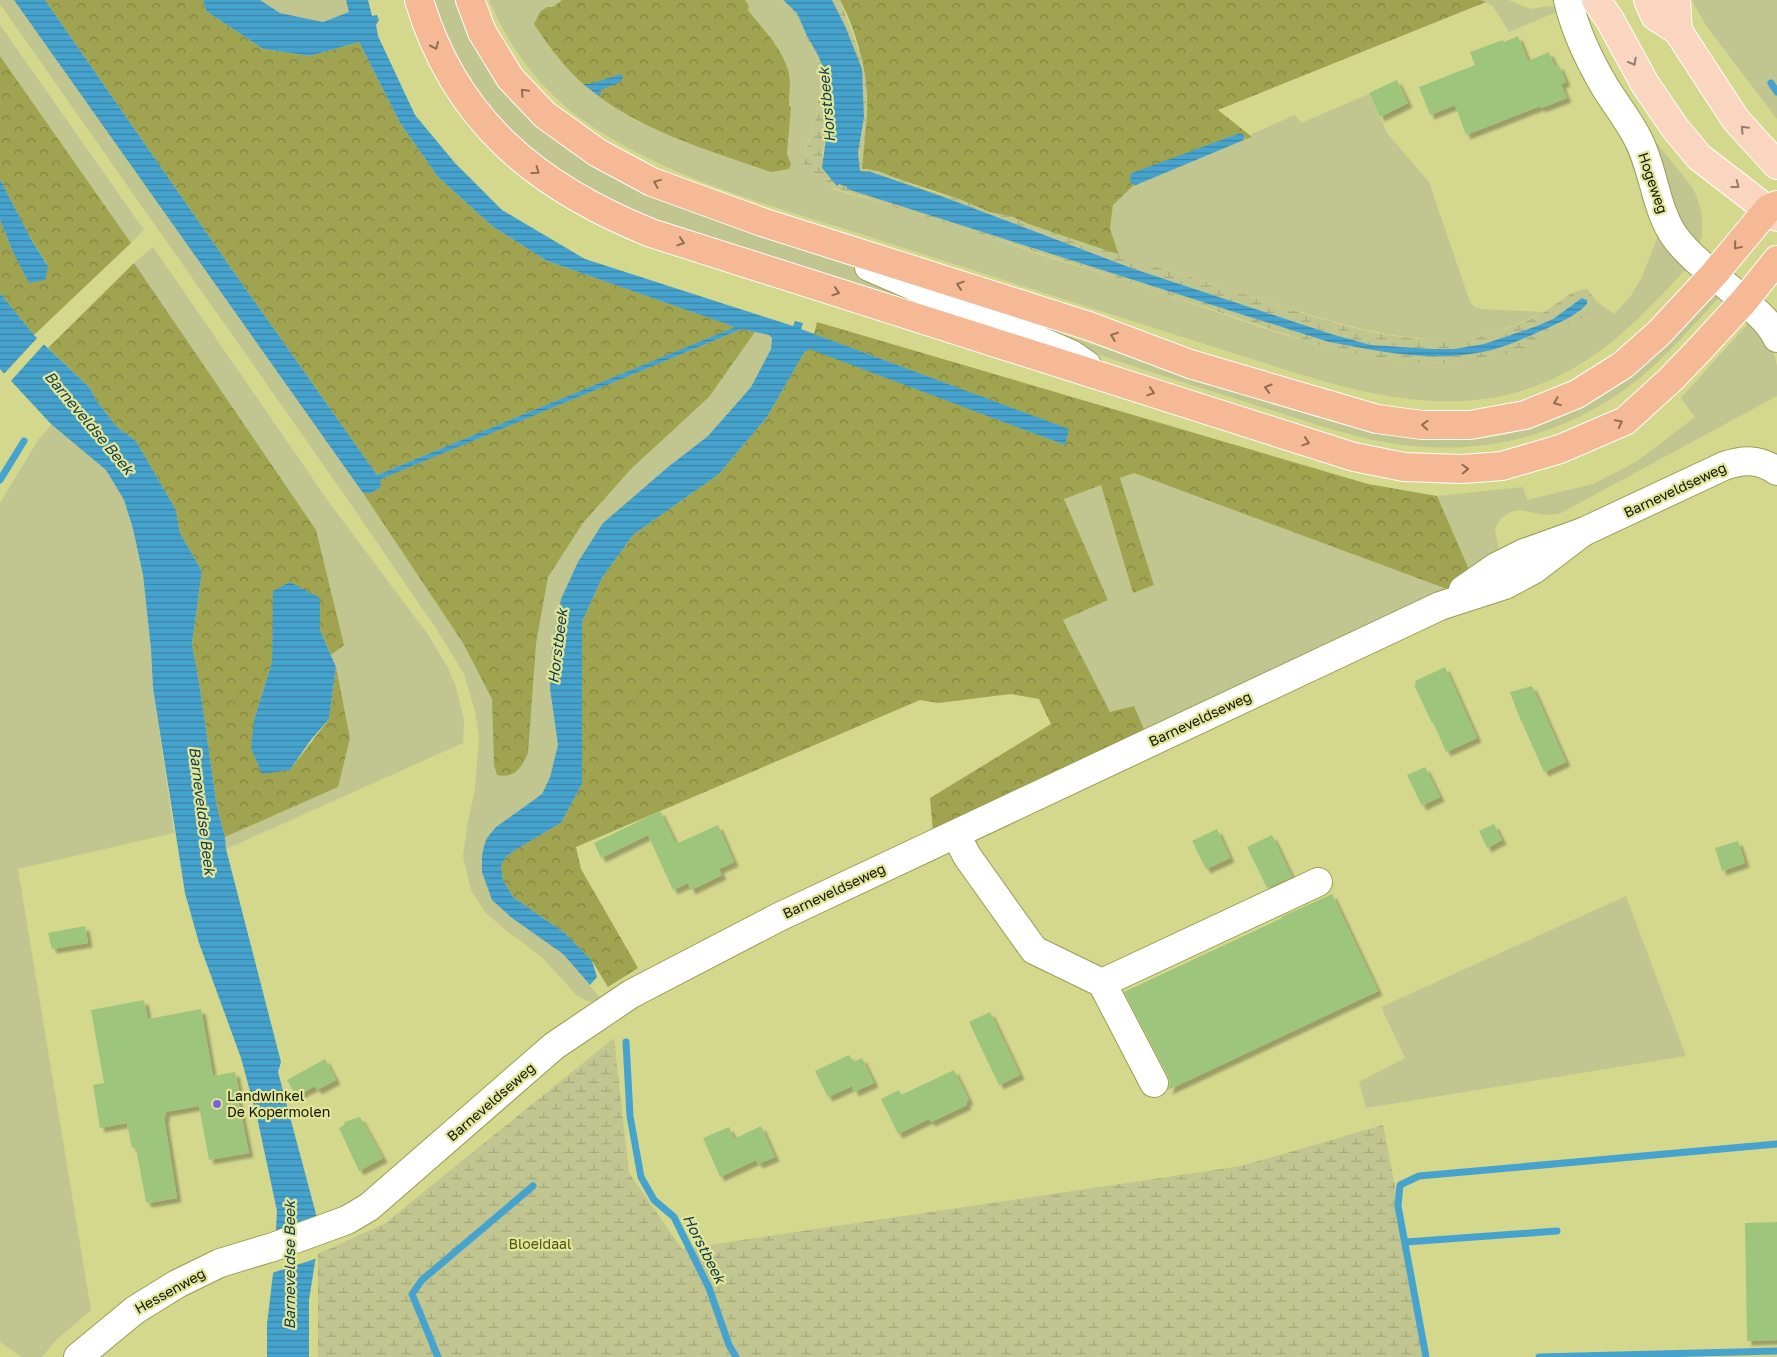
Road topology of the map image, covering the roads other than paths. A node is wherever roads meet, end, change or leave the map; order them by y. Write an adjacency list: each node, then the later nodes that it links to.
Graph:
1 (419, 0): 15 (highway, one-way to 15)
2 (470, 0): 10 (highway, one-way to 2)
3 (1568, 0): 12 (street, Hogeweg)
4 (1648, 0): 7 (main road)
5 (1676, 0): 7 (main road)
6 (1605, 7): 9 (main road, one-way to 9)
7 (1678, 31): 8 (main road, one-way to 7)
8 (1777, 165)
9 (1774, 210): 12 (highway, one-way to 12)
10 (762, 222): 12 (highway, one-way to 10); 15 (street)
11 (1777, 260): 13 (highway)
12 (1714, 274): 13 (street, Hogeweg)
13 (1744, 301): 14 (street, Hogeweg); 15 (highway, one-way to 13)
14 (1777, 338)
15 (1105, 377)
16 (1774, 461): 17 (street, Barneveldseweg)
17 (956, 834): 19 (street); 21 (street, Barneveldseweg)
18 (1318, 882): 19 (street)
19 (1102, 982): 20 (street)
20 (1154, 1083)
21 (273, 1247): 22 (street, Hessenweg)
22 (78, 1357)

